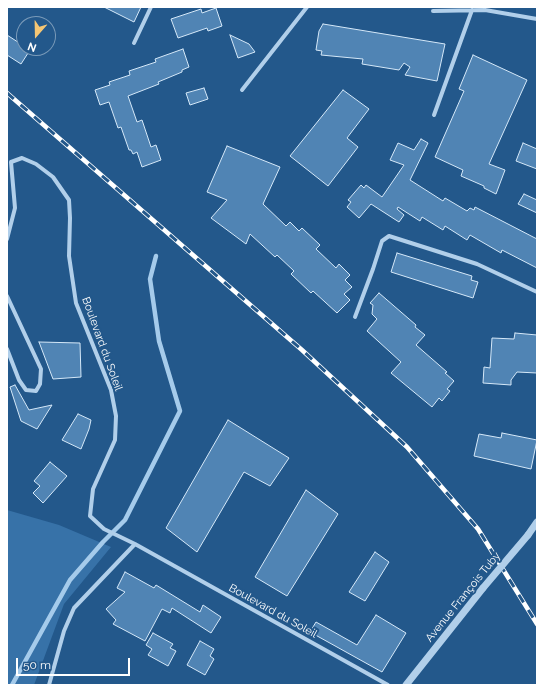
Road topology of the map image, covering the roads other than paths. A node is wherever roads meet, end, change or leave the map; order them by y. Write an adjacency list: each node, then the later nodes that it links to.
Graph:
1 (151, 7): 6 (street)
2 (307, 7): 7 (street)
3 (472, 10): 4 (street); 5 (street); 8 (street)
4 (433, 11)
5 (537, 19)
6 (134, 43)
7 (242, 90)
8 (434, 115)
9 (7, 239): 15 (street, Boulevard du Soleil)
10 (537, 292): 12 (street)
11 (7, 296): 13 (street)
12 (355, 317)
13 (7, 349)
14 (537, 522): 18 (street, Avenue François Tuby, bridge)
15 (135, 544): 16 (street); 17 (street, Boulevard du Soleil)
16 (49, 685)
17 (388, 685)
18 (406, 685)

